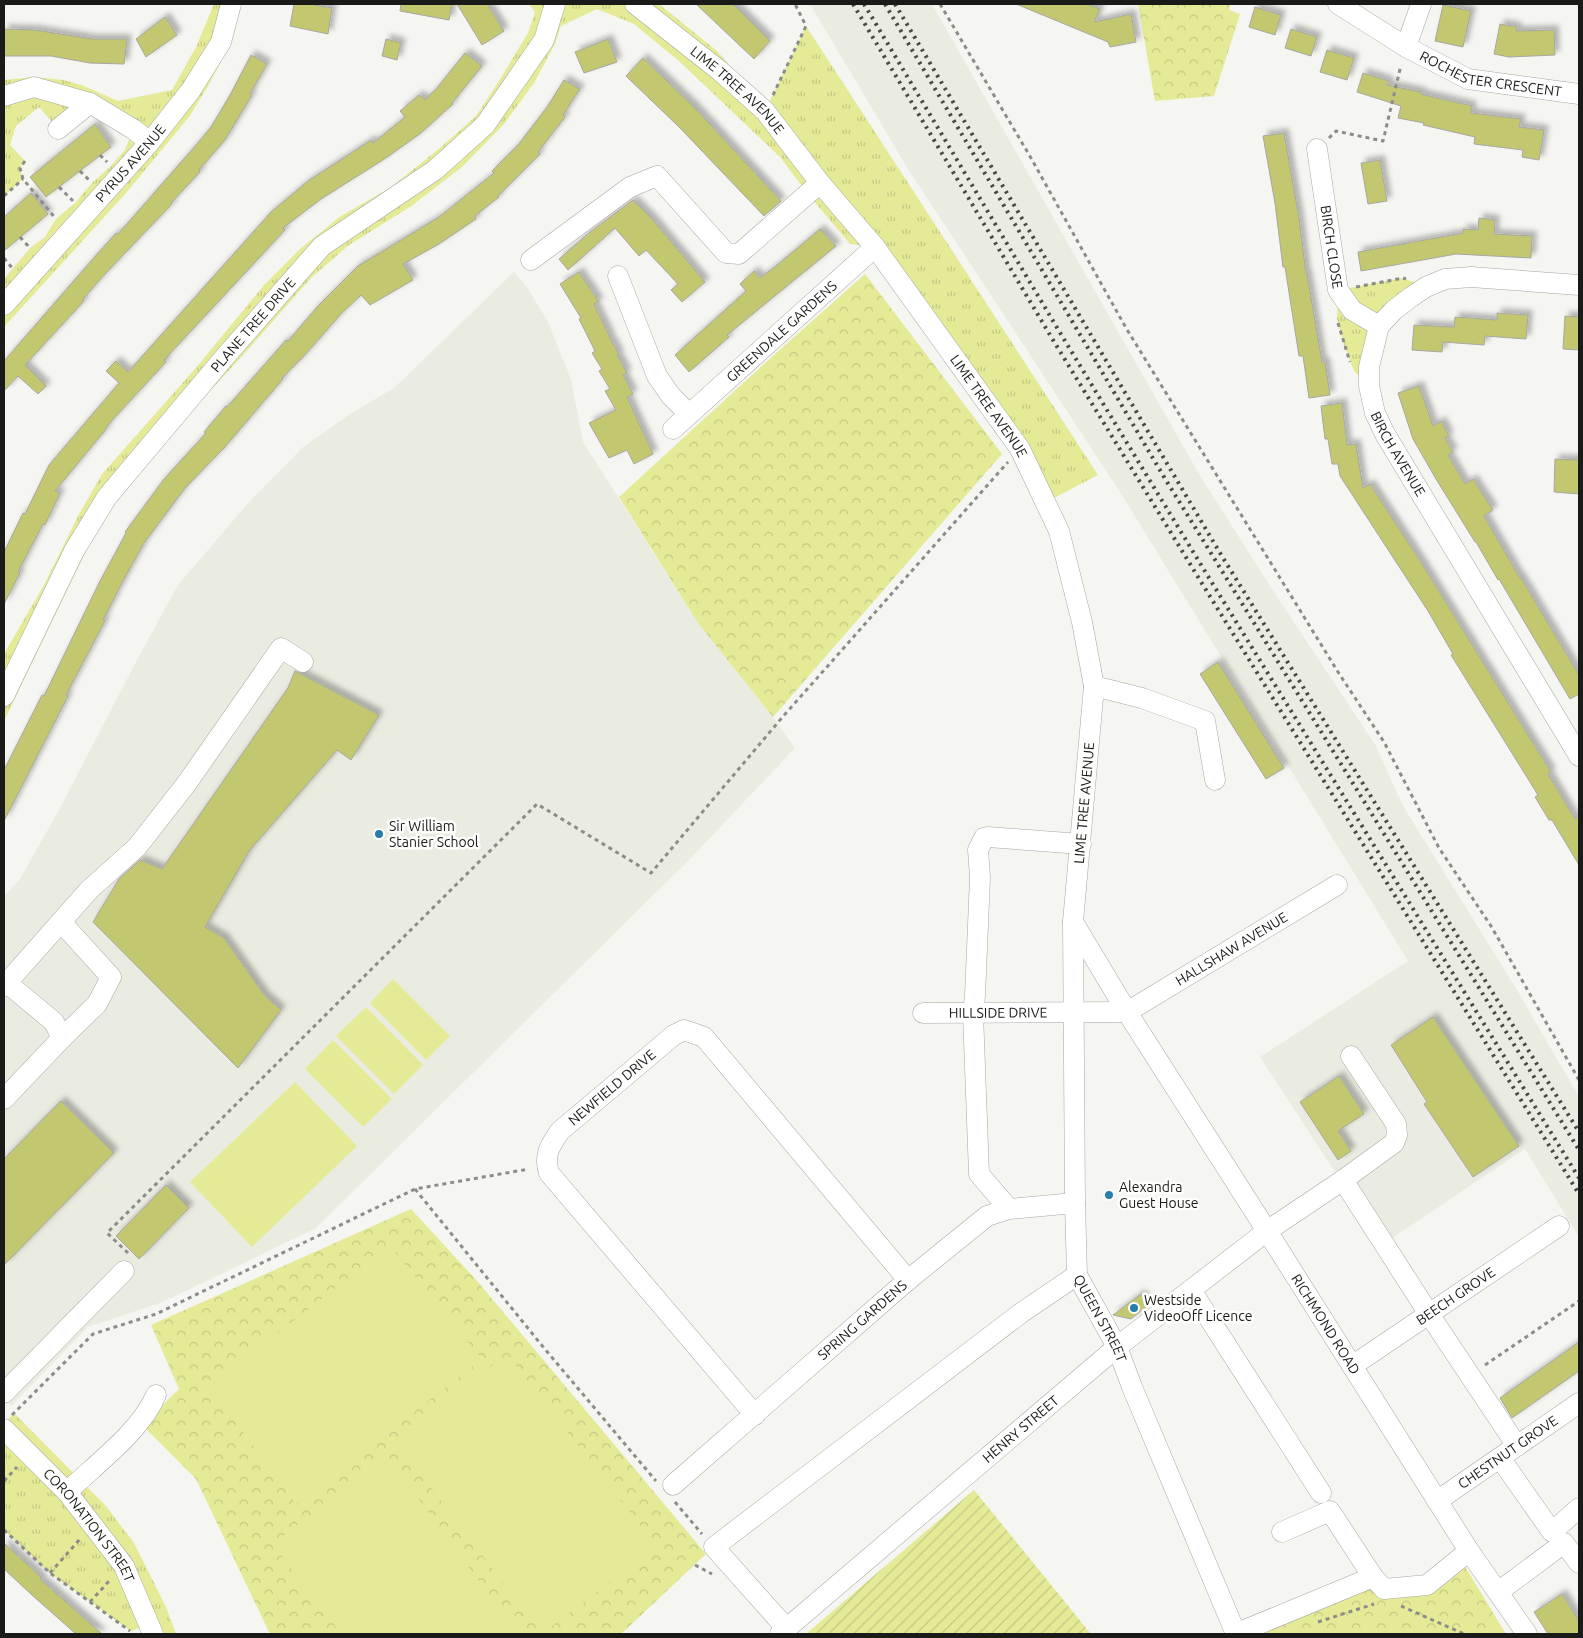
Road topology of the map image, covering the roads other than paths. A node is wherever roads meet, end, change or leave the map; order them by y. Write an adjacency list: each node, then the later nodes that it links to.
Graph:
1 (231, 4): 11 (street, PYRUS AVENUE)
2 (555, 4): 24 (street, PLANE TREE DRIVE)
3 (635, 4): 13 (street, LIME TREE AVENUE)
4 (1338, 4): 6 (street, ROCHESTER CRESCENT)
5 (1421, 4): 6 (street, ROCHESTER CRESCENT)
6 (1406, 47): 7 (street, ROCHESTER CRESCENT)
7 (1579, 94)
8 (4, 96): 9 (street)
9 (90, 103): 10 (street); 11 (street)
10 (58, 129)
11 (150, 142): 18 (street, PYRUS AVENUE)
12 (1316, 149): 19 (street, BIRCH CLOSE)
13 (820, 183): 14 (street, LIME TREE AVENUE); 15 (street)
14 (875, 247): 20 (street, GREENDALE GARDENS); 23 (street, LIME TREE AVENUE)
15 (531, 260)
16 (618, 276): 20 (street)
17 (1579, 285): 19 (street)
18 (4, 305)
19 (1379, 326): 25 (street, BIRCH AVENUE)
20 (689, 414): 21 (street, GREENDALE GARDENS)
21 (673, 429)
22 (303, 662): 29 (street)
23 (1094, 686): 26 (street); 27 (street, LIME TREE AVENUE)
24 (4, 696)
25 (1579, 756)
26 (1215, 780)
27 (1081, 844): 30 (street, LIME TREE AVENUE); 35 (street)
28 (1337, 885): 33 (street, HALLSHAW AVENUE)
29 (62, 922): 31 (street); 36 (street)
30 (1072, 922): 32 (street, QUEEN STREET); 33 (street, RICHMOND ROAD)
31 (5, 985): 36 (street)
32 (1074, 1011): 33 (street); 35 (street, HILLSIDE DRIVE); 40 (street, QUEEN STREET)
33 (1127, 1012): 43 (street, RICHMOND ROAD)
34 (924, 1013): 35 (street, HILLSIDE DRIVE)
35 (973, 1013): 41 (street)
36 (62, 1038): 38 (street)
37 (1351, 1056): 39 (street, HENRY STREET)
38 (4, 1099)
39 (1346, 1178): 43 (street, HENRY STREET); 48 (street)
40 (1075, 1203): 41 (street, SPRING GARDENS); 45 (street, QUEEN STREET)
41 (1009, 1209): 46 (street, SPRING GARDENS)
42 (1559, 1226): 48 (street, BEECH GROVE)
43 (1268, 1231): 47 (street, HENRY STREET); 50 (street, RICHMOND ROAD)
44 (126, 1262): 51 (street)
45 (1077, 1276): 49 (street, QUEEN STREET); 69 (street)
46 (908, 1280): 54 (street, SPRING GARDENS); 54 (street, NEWFIELD DRIVE)
47 (1191, 1290): 49 (street, HENRY STREET); 60 (street)
48 (1429, 1314): 50 (street, BEECH GROVE); 56 (street)
49 (1117, 1347): 69 (street, HENRY STREET); 70 (street, QUEEN STREET)
50 (1352, 1366): 61 (street, RICHMOND ROAD)
51 (4, 1393)
52 (156, 1394): 59 (street)
53 (1579, 1403): 56 (street, CHESTNUT GROVE)
54 (755, 1415): 58 (street, SPRING GARDENS)
55 (6, 1424): 59 (street, CORONATION STREET)
56 (1517, 1446): 57 (street, CHESTNUT GROVE)
57 (1500, 1458): 61 (street, CHESTNUT GROVE); 62 (street)
58 (673, 1485)
59 (67, 1492): 68 (street, CORONATION STREET)
60 (1321, 1493)
61 (1437, 1501): 64 (street, RICHMOND ROAD)
62 (1579, 1508)
63 (1282, 1532): 66 (street)
64 (1469, 1551): 66 (street); 67 (street, RICHMOND ROAD)
65 (1579, 1563): 67 (street)
66 (1373, 1577): 70 (street)
67 (1498, 1592): 71 (street, RICHMOND ROAD)
68 (152, 1629)
69 (783, 1631)
70 (1236, 1634)
71 (1527, 1634)

